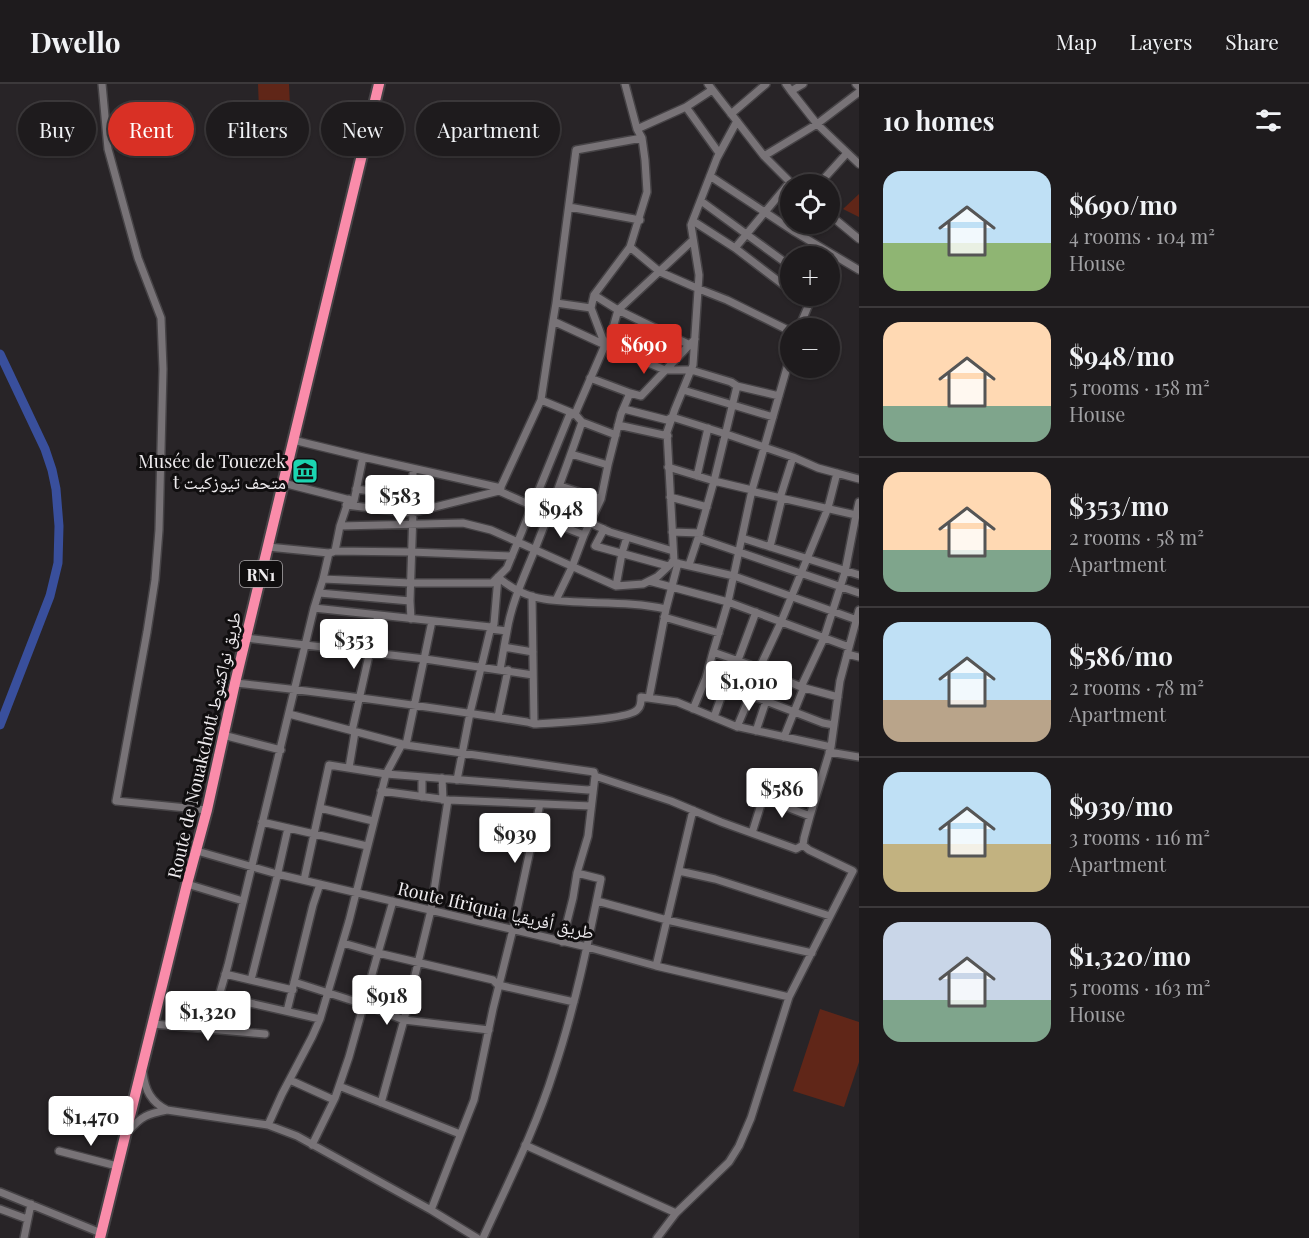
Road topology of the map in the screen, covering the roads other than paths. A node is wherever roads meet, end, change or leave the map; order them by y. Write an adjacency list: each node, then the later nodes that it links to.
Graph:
1 (102, 84): 211 (street)
2 (379, 84): 70 (highway, Route de Nouakchott طريق نواكشوط / RN1)
3 (625, 84): 16 (street)
4 (766, 84): 13 (street)
5 (786, 84): 10 (street)
6 (803, 84): 10 (street)
7 (856, 84): 9 (street)
8 (710, 87): 12 (street); 13 (street)
9 (859, 87)
10 (791, 91): 15 (street)
11 (859, 92): 15 (street)
12 (686, 107): 16 (street); 18 (street)
13 (731, 114): 14 (street)
14 (736, 121): 18 (street); 20 (street)
15 (817, 124): 19 (street); 20 (street)
16 (637, 129): 17 (street)
17 (642, 138): 27 (street); 29 (street)
18 (719, 153): 24 (street)
19 (847, 153): 21 (street); 23 (street)
20 (764, 156): 22 (street)
21 (859, 164)
22 (782, 174)
23 (828, 174)
24 (710, 176): 26 (street); 28 (street)
25 (780, 195): 28 (street)
26 (701, 201): 30 (street); 32 (street)
27 (569, 207): 29 (street); 43 (street)
28 (764, 212): 32 (street); 38 (street)
29 (640, 220): 35 (street)
30 (693, 221): 34 (street); 36 (street)
31 (840, 223): 33 (street)
32 (747, 233): 36 (street); 37 (street)
33 (859, 239)
34 (693, 240): 39 (street); 41 (street)
35 (630, 247): 39 (street); 42 (street)
36 (735, 248): 40 (street)
37 (780, 259)
38 (859, 270)
39 (660, 272): 41 (street); 45 (street)
40 (780, 282)
41 (699, 289): 47 (street); 48 (street)
42 (594, 295): 44 (street); 45 (street)
43 (556, 303): 44 (street); 46 (street)
44 (591, 308): 49 (street)
45 (618, 310): 48 (street); 49 (street)
46 (553, 321): 49 (street); 58 (street)
47 (780, 326)
48 (692, 342): 50 (street); 51 (street)
49 (606, 345): 50 (street); 52 (street)
50 (665, 370): 51 (street); 56 (street)
51 (691, 370): 54 (street); 55 (street)
52 (590, 378): 56 (street); 61 (street)
53 (784, 378): 57 (street)
54 (737, 387): 57 (street); 59 (street)
55 (683, 390): 59 (street); 62 (street)
56 (630, 393): 60 (street)
57 (779, 396): 63 (street)
58 (541, 400): 61 (street); 85 (street)
59 (733, 406): 63 (street); 67 (street)
60 (624, 409): 62 (street); 65 (street)
61 (575, 414): 64 (street); 93 (street)
62 (672, 417): 66 (street); 69 (street)
63 (773, 417): 71 (street)
64 (582, 422): 68 (street); 72 (street)
65 (618, 425): 68 (street); 69 (street)
66 (708, 428): 67 (street); 79 (street)
67 (726, 434): 71 (street); 81 (street)
68 (616, 435): 75 (street)
69 (668, 436): 76 (street)
70 (293, 440): 73 (street); 82 (highway, Route de Nouakchott طريق نواكشوط / RN1)
71 (765, 447): 74 (street); 86 (street)
72 (571, 454): 75 (street); 83 (street)
73 (363, 457): 77 (street); 84 (street)
74 (793, 457): 78 (street); 89 (street)
75 (608, 465): 90 (street)
76 (668, 467): 79 (street); 88 (street)
77 (413, 469): 85 (street); 87 (street)
78 (837, 473): 80 (street); 95 (street)
79 (697, 476): 81 (street)
80 (859, 479)
81 (714, 481): 86 (street); 94 (street)
82 (283, 483): 91 (street); 110 (highway, Route de Nouakchott طريق نواكشوط / RN1)
83 (560, 486): 90 (street); 98 (street)
84 (356, 489): 87 (street); 91 (street)
85 (500, 490): 93 (street); 96 (street)
86 (752, 490): 89 (street); 107 (street)
87 (413, 497): 96 (street)
88 (670, 497): 94 (street); 103 (street)
89 (781, 498): 95 (street); 109 (street)
90 (601, 499): 99 (street)
91 (347, 502): 96 (street); 101 (street)
92 (859, 502): 97 (street)
93 (533, 506): 108 (street)
94 (707, 507): 105 (street)
95 (828, 508): 97 (street); 118 (street)
96 (413, 512): 100 (street)
97 (856, 515): 122 (street)
98 (546, 520): 104 (street); 111 (street)
99 (590, 522): 102 (street); 104 (street)
100 (412, 525): 101 (street); 108 (street); 114 (street)
101 (340, 526): 113 (street)
102 (604, 529): 106 (street); 116 (street)
103 (672, 532): 105 (street); 112 (street)
104 (584, 535): 121 (street)
105 (699, 536): 115 (street); 120 (street)
106 (627, 537): 112 (street); 116 (street)
107 (742, 538): 109 (street); 115 (street)
108 (518, 542): 111 (street); 117 (street)
109 (770, 546): 118 (street)
110 (268, 547): 113 (street); 154 (highway, Route de Nouakchott طريق نواكشوط / RN1)
111 (535, 549): 121 (street); 133 (street)
112 (673, 551): 119 (street)
113 (332, 552): 114 (street); 127 (street)
114 (411, 552): 117 (street); 129 (street)
115 (739, 552): 123 (street); 125 (street)
116 (622, 553): 119 (street); 130 (street)
117 (512, 556): 126 (street)
118 (806, 558): 122 (street); 123 (street)
119 (673, 564): 120 (street); 128 (street); 132 (street)
120 (689, 565): 125 (street)
121 (572, 567): 130 (street); 138 (street)
122 (845, 570): 124 (street); 131 (street)
123 (800, 573): 131 (street); 137 (street)
124 (859, 575)
125 (734, 576): 137 (street); 140 (street)
126 (498, 577): 129 (street); 133 (street); 151 (street)
127 (323, 579): 129 (street); 134 (street)
128 (649, 581): 130 (street); 132 (street)
129 (410, 584): 139 (street)
130 (616, 586)
131 (839, 587): 135 (street); 143 (street)
132 (672, 588): 140 (street); 145 (street)
133 (518, 590): 136 (street); 152 (street)
134 (319, 593): 139 (street); 141 (street)
135 (859, 593)
136 (532, 596): 138 (street); 160 (street)
137 (791, 596): 143 (street); 150 (street)
138 (556, 600): 145 (street)
139 (410, 601): 147 (street)
140 (728, 602): 144 (street); 153 (street)
141 (314, 608): 146 (street); 156 (street)
142 (859, 610): 149 (street)
143 (831, 611): 149 (street); 155 (street)
144 (756, 612): 150 (street); 164 (street)
145 (665, 613): 153 (street); 177 (street)
146 (378, 615): 147 (street); 159 (street)
147 (411, 619): 148 (street)
148 (432, 621): 151 (street); 163 (street)
149 (857, 621): 158 (street)
150 (781, 622): 155 (street); 167 (street)
151 (491, 628): 152 (street); 165 (street)
152 (507, 631): 157 (street)
153 (719, 633): 161 (street)
154 (246, 638): 156 (street); 170 (highway, Route de Nouakchott طريق نواكشوط / RN1)
155 (824, 638): 158 (street); 172 (street)
156 (306, 644): 159 (street); 173 (street)
157 (504, 647): 160 (street); 166 (street)
158 (848, 650): 162 (street); 175 (street)
159 (370, 652): 163 (street); 176 (street)
160 (533, 652): 168 (street)
161 (713, 652): 164 (street); 169 (street)
162 (859, 657)
163 (424, 658): 165 (street); 179 (street)
164 (738, 661): 167 (street); 171 (street)
165 (481, 667): 166 (street); 182 (street)
166 (504, 670): 168 (street); 184 (street)
167 (760, 670): 172 (street); 174 (street)
168 (533, 675): 186 (street)
169 (706, 678): 171 (street); 180 (street)
170 (235, 683): 173 (street); 191 (highway, Route de Nouakchott طريق نواكشوط / RN1)
171 (726, 686): 174 (street); 185 (street)
172 (803, 687): 175 (street); 181 (street)
173 (295, 689): 176 (street); 183 (street)
174 (750, 696): 178 (street); 188 (street)
175 (838, 697): 187 (street)
176 (360, 698): 179 (street); 189 (street)
177 (649, 698): 180 (street); 186 (street)
178 (766, 702): 181 (street); 190 (street)
179 (415, 705): 182 (street); 193 (street)
180 (693, 709): 185 (street)
181 (794, 711): 187 (street); 192 (street)
182 (470, 713): 184 (street); 196 (street)
183 (289, 714): 189 (street); 195 (street)
184 (498, 717): 186 (street)
185 (714, 717): 188 (street)
186 (534, 724)
187 (834, 725): 194 (street)
188 (737, 727): 190 (street)
189 (354, 731): 193 (street); 198 (street)
190 (756, 731): 192 (street)
191 (223, 735): 195 (street); 211 (highway, Route de Nouakchott طريق نواكشوط / RN1)
192 (784, 737): 194 (street)
193 (404, 745): 196 (street); 199 (street)
194 (830, 749): 197 (street); 213 (street)
195 (280, 750): 215 (street)
196 (462, 754): 200 (street); 203 (street)
197 (859, 757)
198 (349, 768): 199 (street); 210 (street)
199 (386, 774): 201 (street); 205 (street)
200 (595, 776): 204 (street); 212 (street)
201 (422, 777): 202 (street); 206 (street)
202 (442, 778): 203 (street); 207 (street)
203 (457, 780): 204 (street)
204 (593, 789): 209 (street)
205 (381, 791): 206 (street); 214 (street)
206 (422, 797): 207 (street)
207 (446, 800): 208 (street); 233 (street)
208 (540, 804): 209 (street); 236 (street)
209 (591, 806): 224 (street)
210 (320, 808): 214 (street); 218 (street)
211 (207, 810): 221 (highway, Route de Nouakchott طريق نواكشوط / RN1)
212 (693, 810): 217 (street); 223 (street)
213 (810, 816): 217 (street); 219 (street)
214 (374, 821): 220 (street)
215 (262, 822): 216 (street); 222 (street)
216 (288, 828): 218 (street); 225 (street)
217 (752, 833): 219 (street)
218 (315, 834): 220 (street); 226 (street)
219 (803, 845): 234 (street)
220 (367, 846): 229 (street)
221 (196, 851): 222 (street, Route Ifriquia طريق أفريقيا); 227 (highway, Route de Nouakchott طريق نواكشوط / RN1)
222 (251, 867): 225 (street, Route Ifriquia طريق أفريقيا); 230 (street)
223 (679, 871): 234 (street); 235 (street)
224 (577, 873): 232 (street); 237 (street)
225 (277, 874): 226 (street, Route Ifriquia طريق أفريقيا); 245 (street)
226 (304, 880): 228 (street, Route Ifriquia طريق أفريقيا)
227 (187, 884): 230 (street); 255 (highway, Route de Nouakchott طريق نواكشوط / RN1)
228 (320, 884): 229 (street, Route Ifriquia طريق أفريقيا); 247 (street)
229 (356, 892): 231 (street, Route Ifriquia طريق أفريقيا); 238 (street)
230 (243, 901): 244 (street)
231 (393, 901): 233 (street, Route Ifriquia طريق أفريقيا); 240 (street)
232 (597, 901): 235 (street); 239 (street)
233 (431, 910): 236 (street, Route Ifriquia طريق أفريقيا); 242 (street)
234 (830, 916): 241 (street)
235 (667, 920): 241 (street); 243 (street)
236 (513, 929): 237 (street, Route Ifriquia طريق أفريقيا); 246 (street)
237 (562, 942): 239 (street, Route Ifriquia طريق أفريقيا)
238 (343, 943): 240 (street); 248 (street)
239 (587, 947): 243 (street, Route Ifriquia طريق أفريقيا); 250 (street)
240 (378, 953): 242 (street); 251 (street)
241 (812, 953): 249 (street)
242 (417, 963): 246 (street); 254 (street)
243 (656, 966): 249 (street, Route Ifriquia طريق أفريقيا)
244 (225, 974): 245 (street); 252 (street)
245 (251, 980): 247 (street)
246 (498, 985): 250 (street); 256 (street)
247 (293, 986): 248 (street); 252 (street)
248 (329, 993): 251 (street); 253 (street)
249 (789, 997): 275 (street)
250 (574, 1002): 268 (street)
251 (363, 1004): 254 (street); 260 (street)
252 (286, 1011): 253 (street)
253 (320, 1019): 259 (street)
254 (404, 1020): 256 (street); 262 (street)
255 (153, 1024): 257 (street); 258 (highway, Route de Nouakchott طريق نواكشوط / RN1)
256 (489, 1030): 265 (street)
257 (265, 1034)
258 (143, 1065): 263 (street); 266 (highway, Route de Nouakchott طريق نواكشوط / RN1)
259 (290, 1080): 261 (street); 264 (street)
260 (339, 1086): 261 (street); 262 (street)
261 (334, 1100): 267 (street)
262 (381, 1103): 265 (street)
263 (167, 1110): 264 (street); 266 (street)
264 (268, 1125): 267 (street)
265 (460, 1134): 274 (street)
266 (126, 1135): 270 (highway, Route de Nouakchott طريق نواكشوط / RN1)
267 (312, 1144): 274 (street)
268 (525, 1144): 275 (street); 280 (street)
269 (59, 1151): 270 (street)
270 (117, 1166): 277 (highway, Route de Nouakchott طريق نواكشوط / RN1)
271 (0, 1192): 272 (street)
272 (31, 1204): 276 (street); 277 (street)
273 (0, 1209): 276 (street)
274 (431, 1210): 279 (street)
275 (676, 1213): 281 (street)
276 (27, 1219): 278 (street)
277 (101, 1235)
278 (24, 1238)
279 (477, 1238)
280 (483, 1238)
281 (657, 1238)

